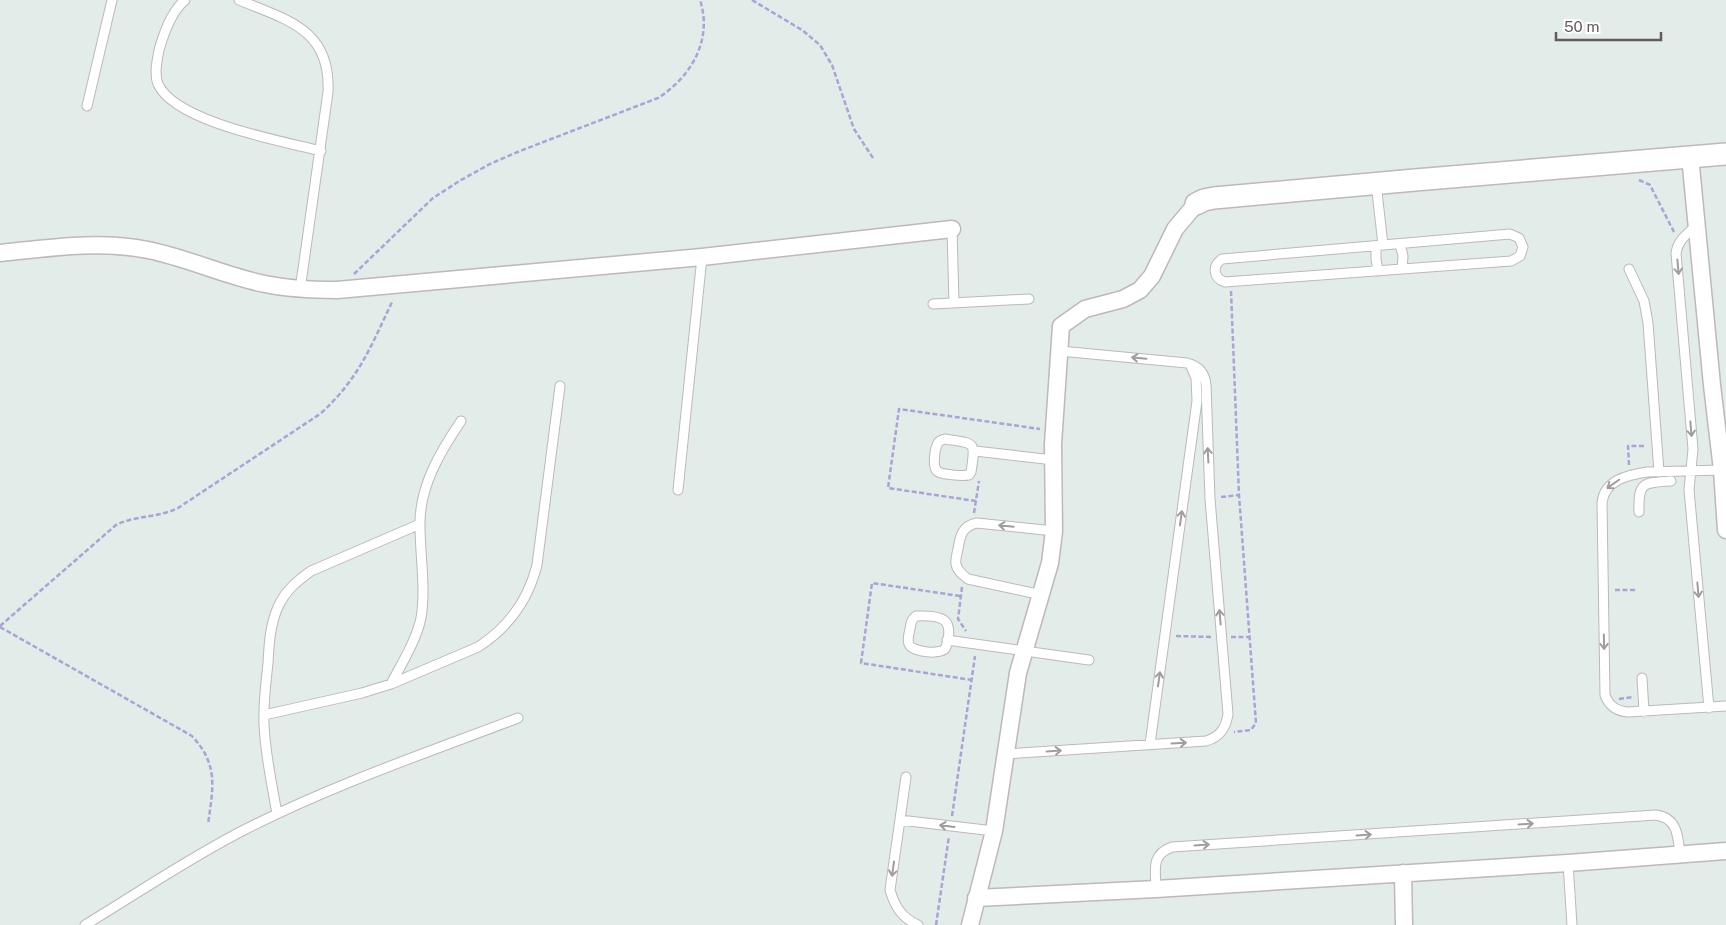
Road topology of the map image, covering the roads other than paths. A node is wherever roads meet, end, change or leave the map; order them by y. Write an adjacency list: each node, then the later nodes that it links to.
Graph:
1 (112, 0): 4 (lane)
2 (185, 0): 5 (lane)
3 (239, 0): 5 (lane)
4 (86, 106)
5 (320, 151): 19 (lane)
6 (1726, 154): 7 (street)
7 (1690, 156): 8 (street); 10 (street)
8 (1376, 183): 9 (street); 13 (lane)
9 (1196, 204): 23 (street)
10 (1696, 226): 29 (street); 30 (lane, one-way to 30)
11 (952, 229): 15 (street); 21 (lane)
12 (1400, 244): 13 (lane); 16 (lane); 16 (lane)
13 (1379, 246): 18 (lane); 18 (lane)
14 (0, 253): 19 (street)
15 (702, 257): 19 (street); 33 (lane)
16 (1402, 269): 18 (lane)
17 (1629, 269): 31 (lane)
18 (1378, 271)
19 (300, 290)
20 (1029, 299): 21 (lane)
21 (954, 302): 22 (lane)
22 (933, 304)
23 (1060, 351): 24 (lane, one-way to 23); 28 (street)
24 (1190, 364): 49 (lane, one-way to 24); 49 (lane, one-way to 24)
25 (560, 386): 43 (lane)
26 (461, 421): 35 (lane)
27 (979, 451): 27 (lane); 28 (lane)
28 (1054, 460): 37 (street)
29 (1722, 470): 30 (lane); 36 (street)
30 (1690, 471): 31 (lane); 45 (lane, one-way to 45)
31 (1659, 472): 46 (lane, one-way to 46)
32 (1671, 481): 34 (lane)
33 (678, 490)
34 (1639, 512)
35 (420, 524): 43 (lane); 47 (lane)
36 (1726, 530)
37 (1054, 531): 38 (street); 38 (lane, one-way to 38)
38 (1042, 594): 40 (street)
39 (947, 640): 39 (lane); 40 (lane)
40 (1024, 651): 41 (lane); 50 (street)
41 (1089, 660)
42 (1642, 678): 46 (lane)
43 (390, 684): 47 (lane)
44 (1726, 706): 45 (lane)
45 (1709, 708): 46 (lane)
46 (1644, 712)
47 (264, 715): 52 (lane)
48 (518, 718): 52 (lane)
49 (1150, 744): 50 (lane, one-way to 49)
50 (1005, 754): 54 (street)
51 (906, 777): 53 (lane)
52 (277, 814): 61 (lane)
53 (900, 820): 54 (lane, one-way to 53); 62 (lane, one-way to 62)
54 (994, 831): 60 (street)
55 (1726, 851): 56 (street)
56 (1680, 855): 57 (street); 59 (lane, one-way to 56)
57 (1568, 863): 58 (street); 65 (lane)
58 (1403, 873): 59 (street); 64 (street)
59 (1156, 889): 60 (street)
60 (976, 898): 63 (street)
61 (85, 925)
62 (918, 925)
63 (970, 925)
64 (1404, 925)
65 (1572, 925)

